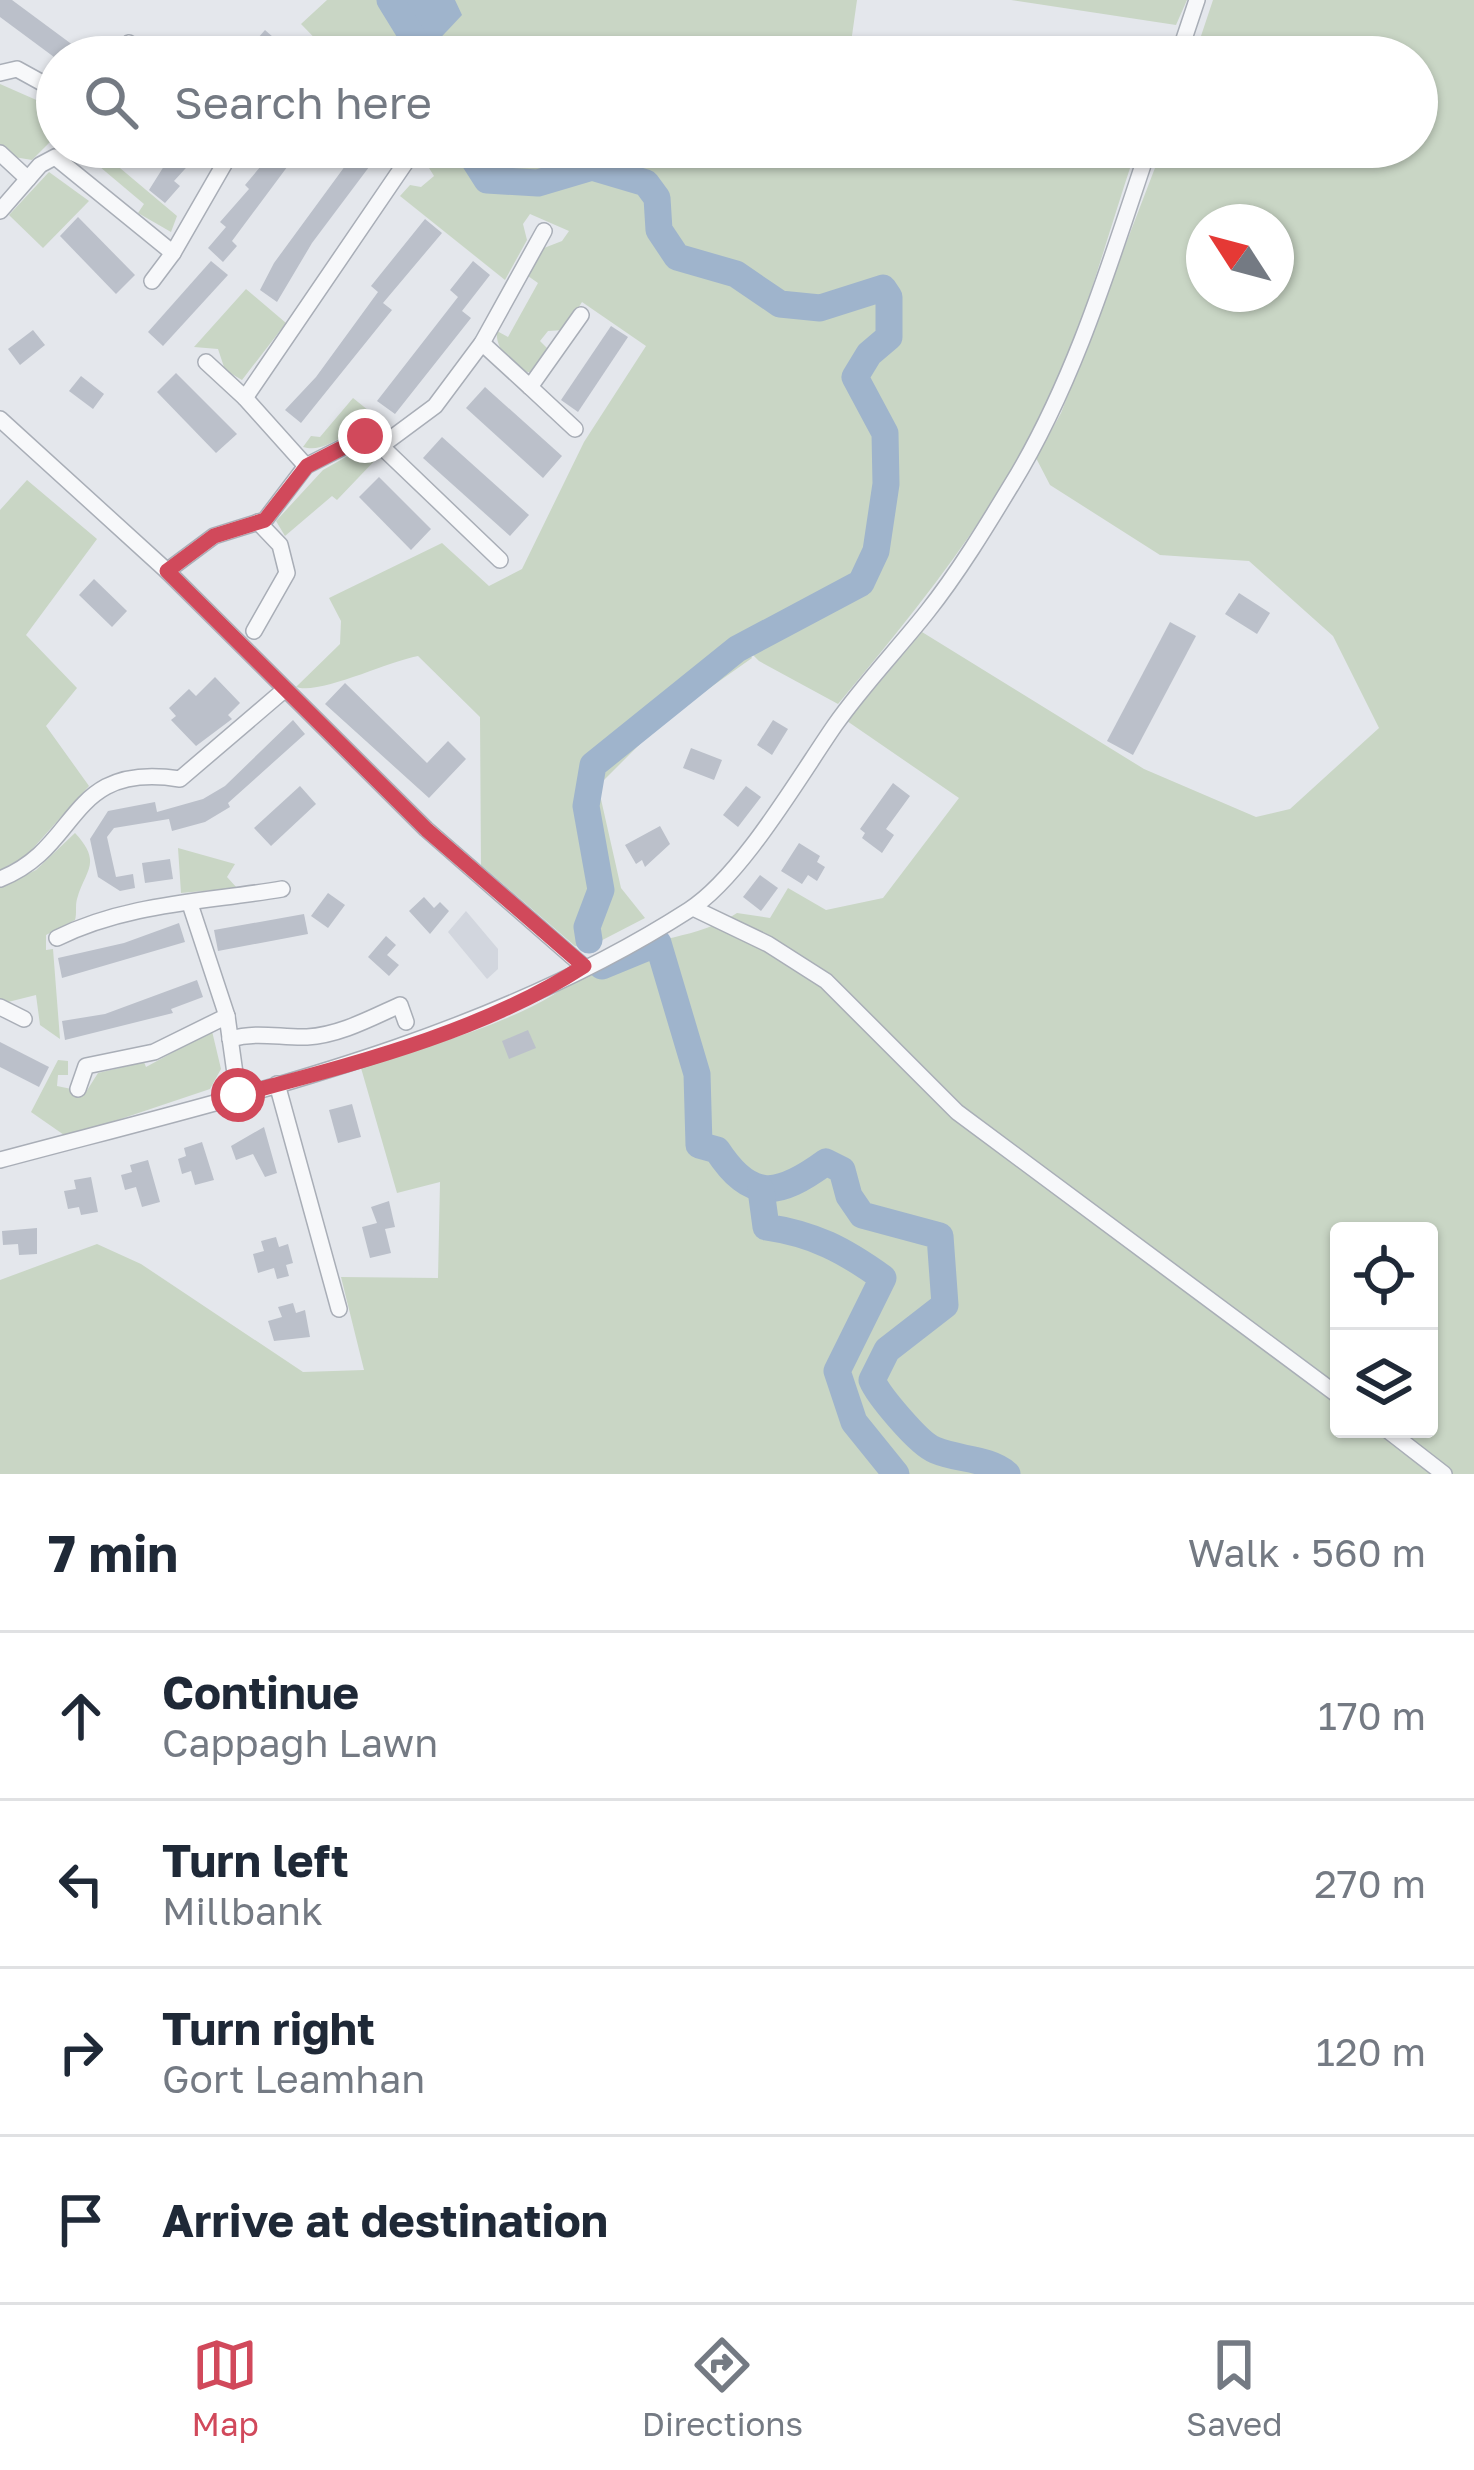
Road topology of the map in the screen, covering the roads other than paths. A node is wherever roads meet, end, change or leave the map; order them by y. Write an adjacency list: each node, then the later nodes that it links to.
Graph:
1 (1197, 0): 2 (street)
2 (1185, 36)
3 (0, 73): 4 (street)
4 (36, 79)
5 (0, 153): 11 (street)
6 (40, 168): 11 (street)
7 (76, 168): 14 (street)
8 (222, 168): 14 (street)
9 (402, 168): 20 (street)
10 (1141, 168): 33 (street)
11 (28, 178): 12 (street)
12 (0, 211)
13 (544, 231): 17 (street)
14 (173, 253): 15 (street)
15 (152, 281)
16 (581, 315): 19 (street)
17 (482, 344): 19 (street); 23 (street)
18 (206, 362): 20 (street)
19 (530, 387): 22 (street)
20 (245, 398): 24 (street)
21 (0, 419): 27 (street)
22 (575, 429)
23 (381, 446): 24 (street); 26 (street)
24 (307, 466): 25 (street)
25 (258, 522): 27 (street); 28 (street)
26 (500, 560)
27 (167, 571): 29 (street)
28 (254, 631)
29 (284, 691): 30 (street); 35 (street)
30 (0, 879)
31 (283, 889): 32 (street)
32 (190, 904): 34 (street); 37 (street)
33 (693, 908): 35 (street); 46 (street)
34 (57, 938)
35 (584, 966): 41 (street)
36 (0, 1007): 38 (street)
37 (227, 1016): 40 (street); 42 (street)
38 (24, 1019)
39 (406, 1022): 40 (street)
40 (230, 1039): 43 (street)
41 (277, 1084): 43 (street); 45 (street)
42 (78, 1089)
43 (238, 1095): 44 (street)
44 (0, 1160)
45 (339, 1309)
46 (1330, 1389)
47 (1398, 1438): 48 (street)
48 (1444, 1474)

